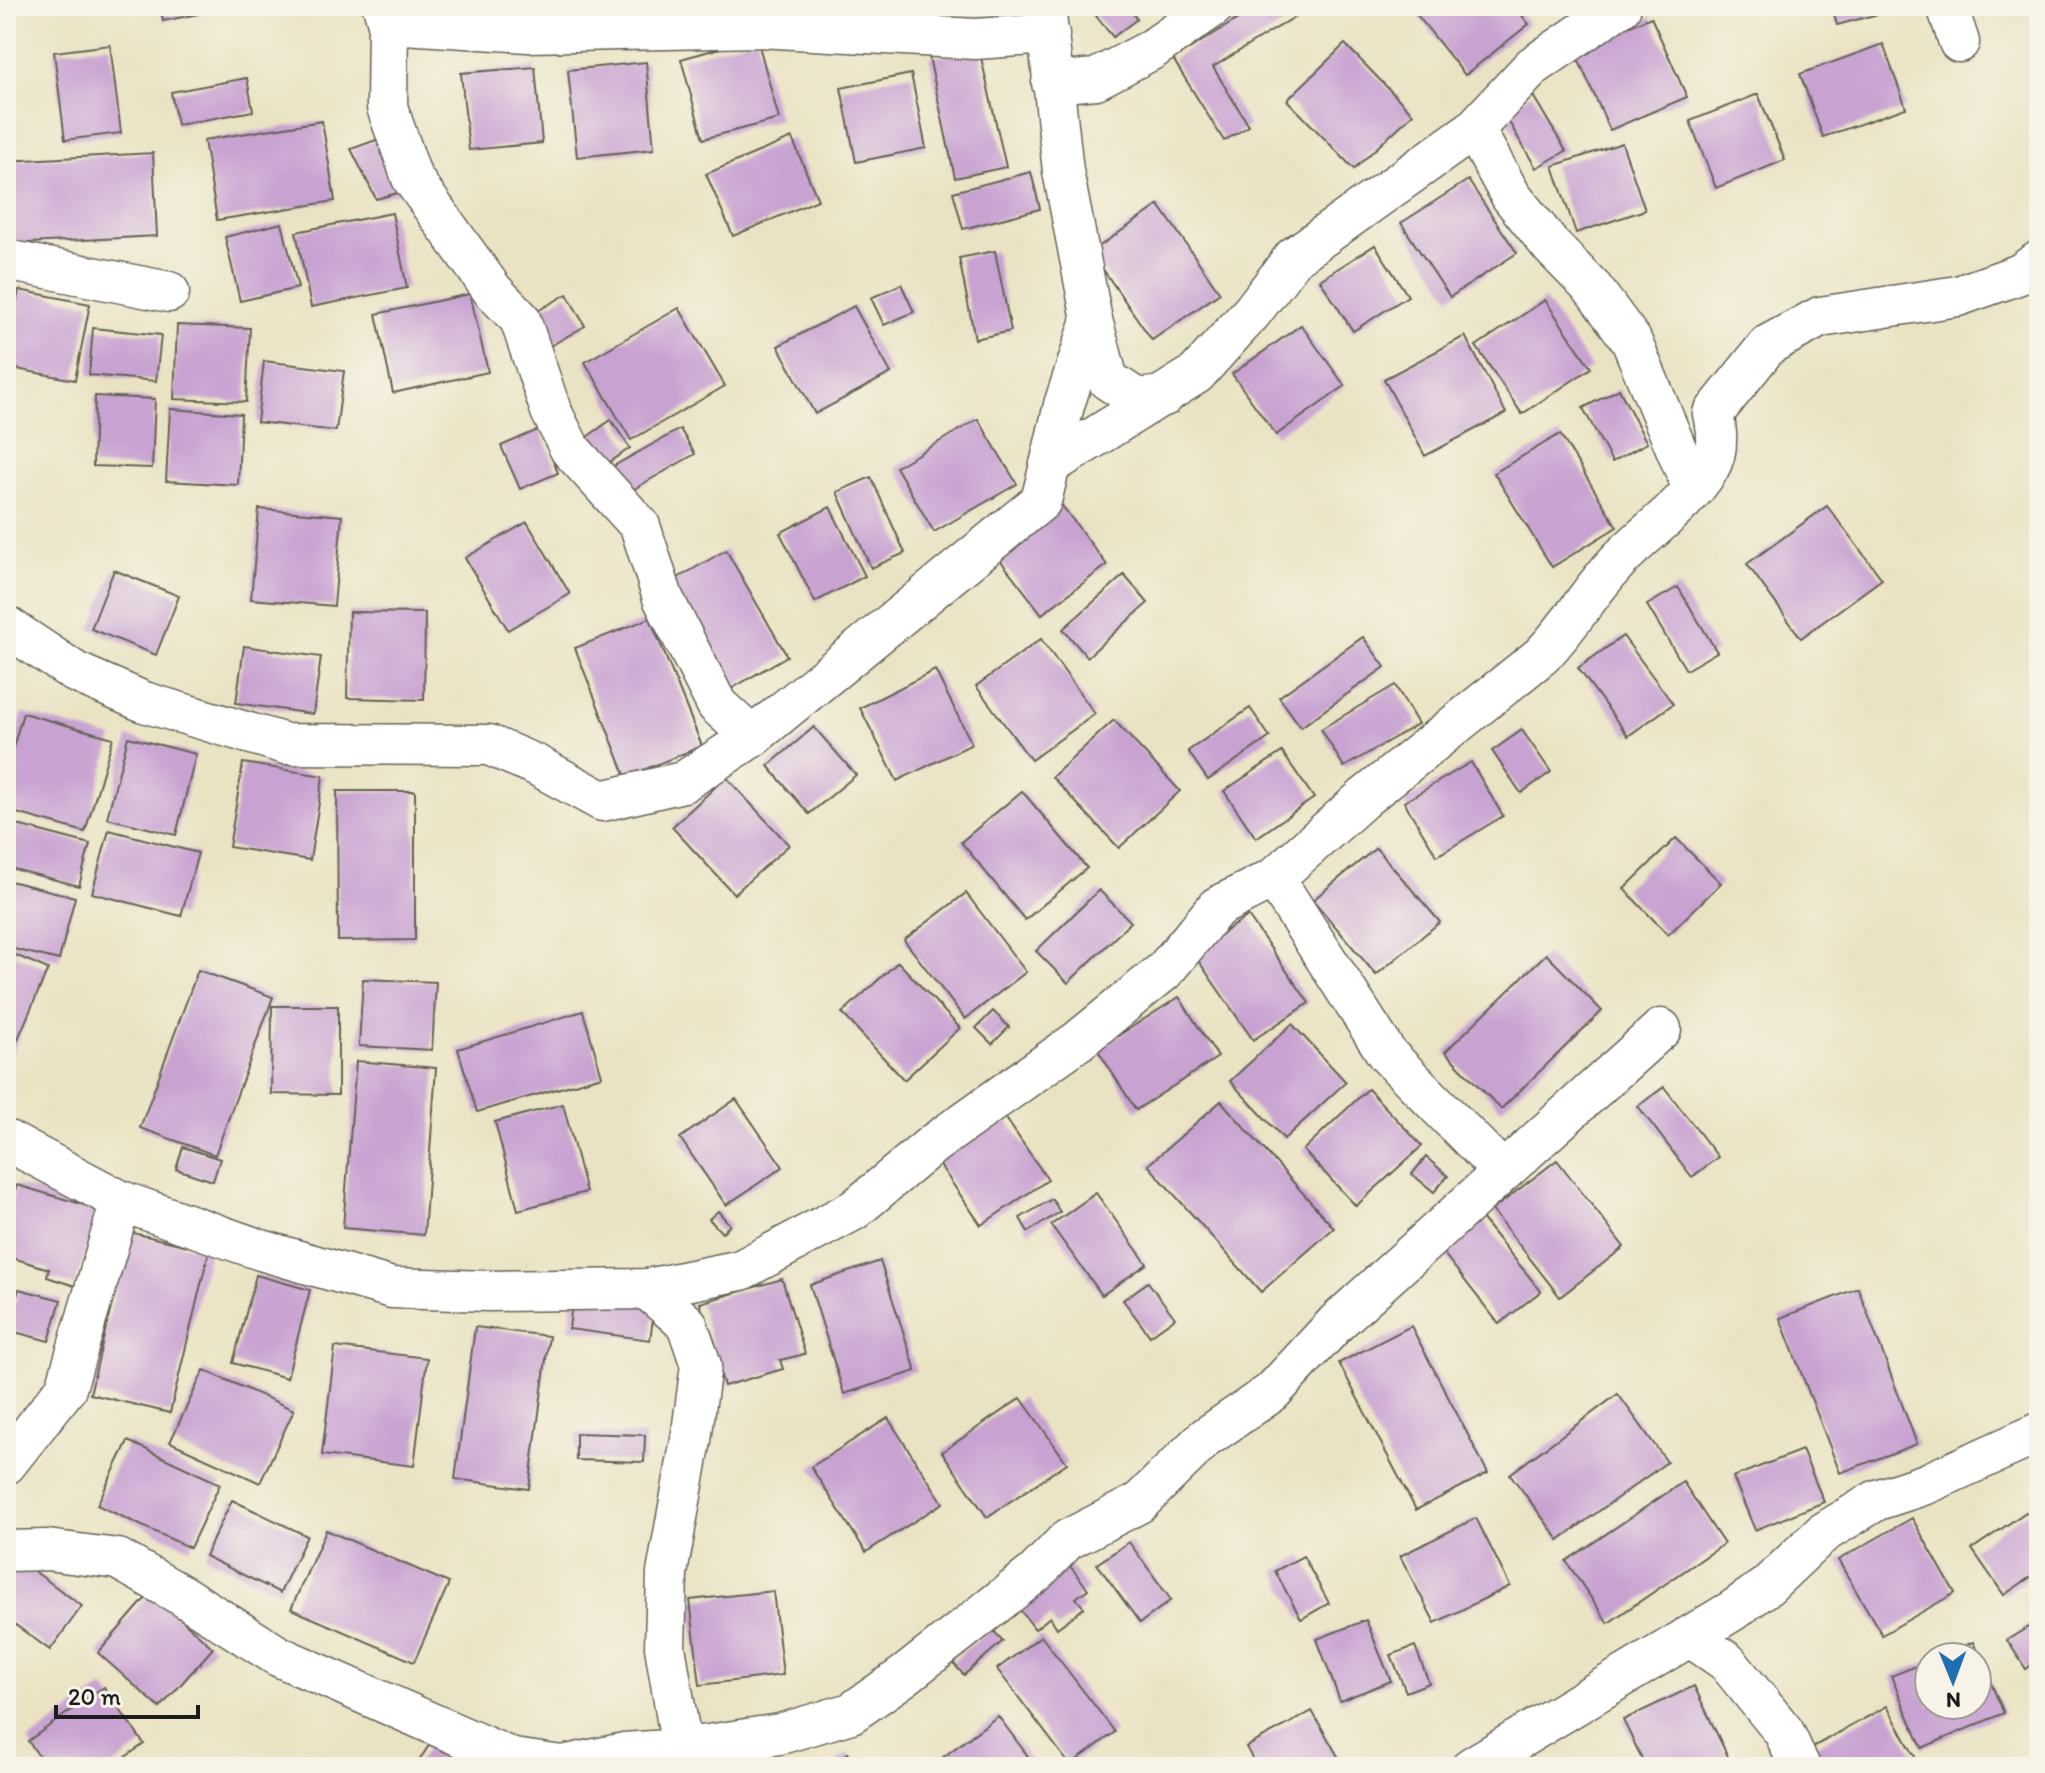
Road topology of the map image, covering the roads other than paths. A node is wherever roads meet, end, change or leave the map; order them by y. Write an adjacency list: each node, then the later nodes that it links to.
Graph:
1 (1214, 6): 5 (street)
2 (1621, 6): 6 (street)
3 (385, 14): 4 (street); 15 (street)
4 (1047, 20): 5 (street)
5 (1052, 83): 10 (street)
6 (1474, 129): 11 (street); 13 (street)
7 (6, 260): 9 (street)
8 (2039, 261): 13 (street)
9 (169, 292)
10 (1092, 320): 11 (street); 12 (street)
11 (1164, 396): 12 (street)
12 (1050, 465): 15 (street)
13 (1693, 489): 16 (street)
14 (6, 626): 15 (street)
15 (752, 737)
16 (1274, 878): 19 (street); 21 (street)
17 (1661, 1029): 19 (street)
18 (6, 1140): 20 (street)
19 (1502, 1171): 26 (street)
20 (121, 1201): 21 (street); 23 (street)
21 (647, 1289): 26 (street)
22 (2039, 1433): 25 (street)
23 (6, 1464)
24 (6, 1551): 26 (street)
25 (1689, 1636): 27 (street); 28 (street)
26 (693, 1758)
27 (1472, 1767)
28 (1800, 1767)

